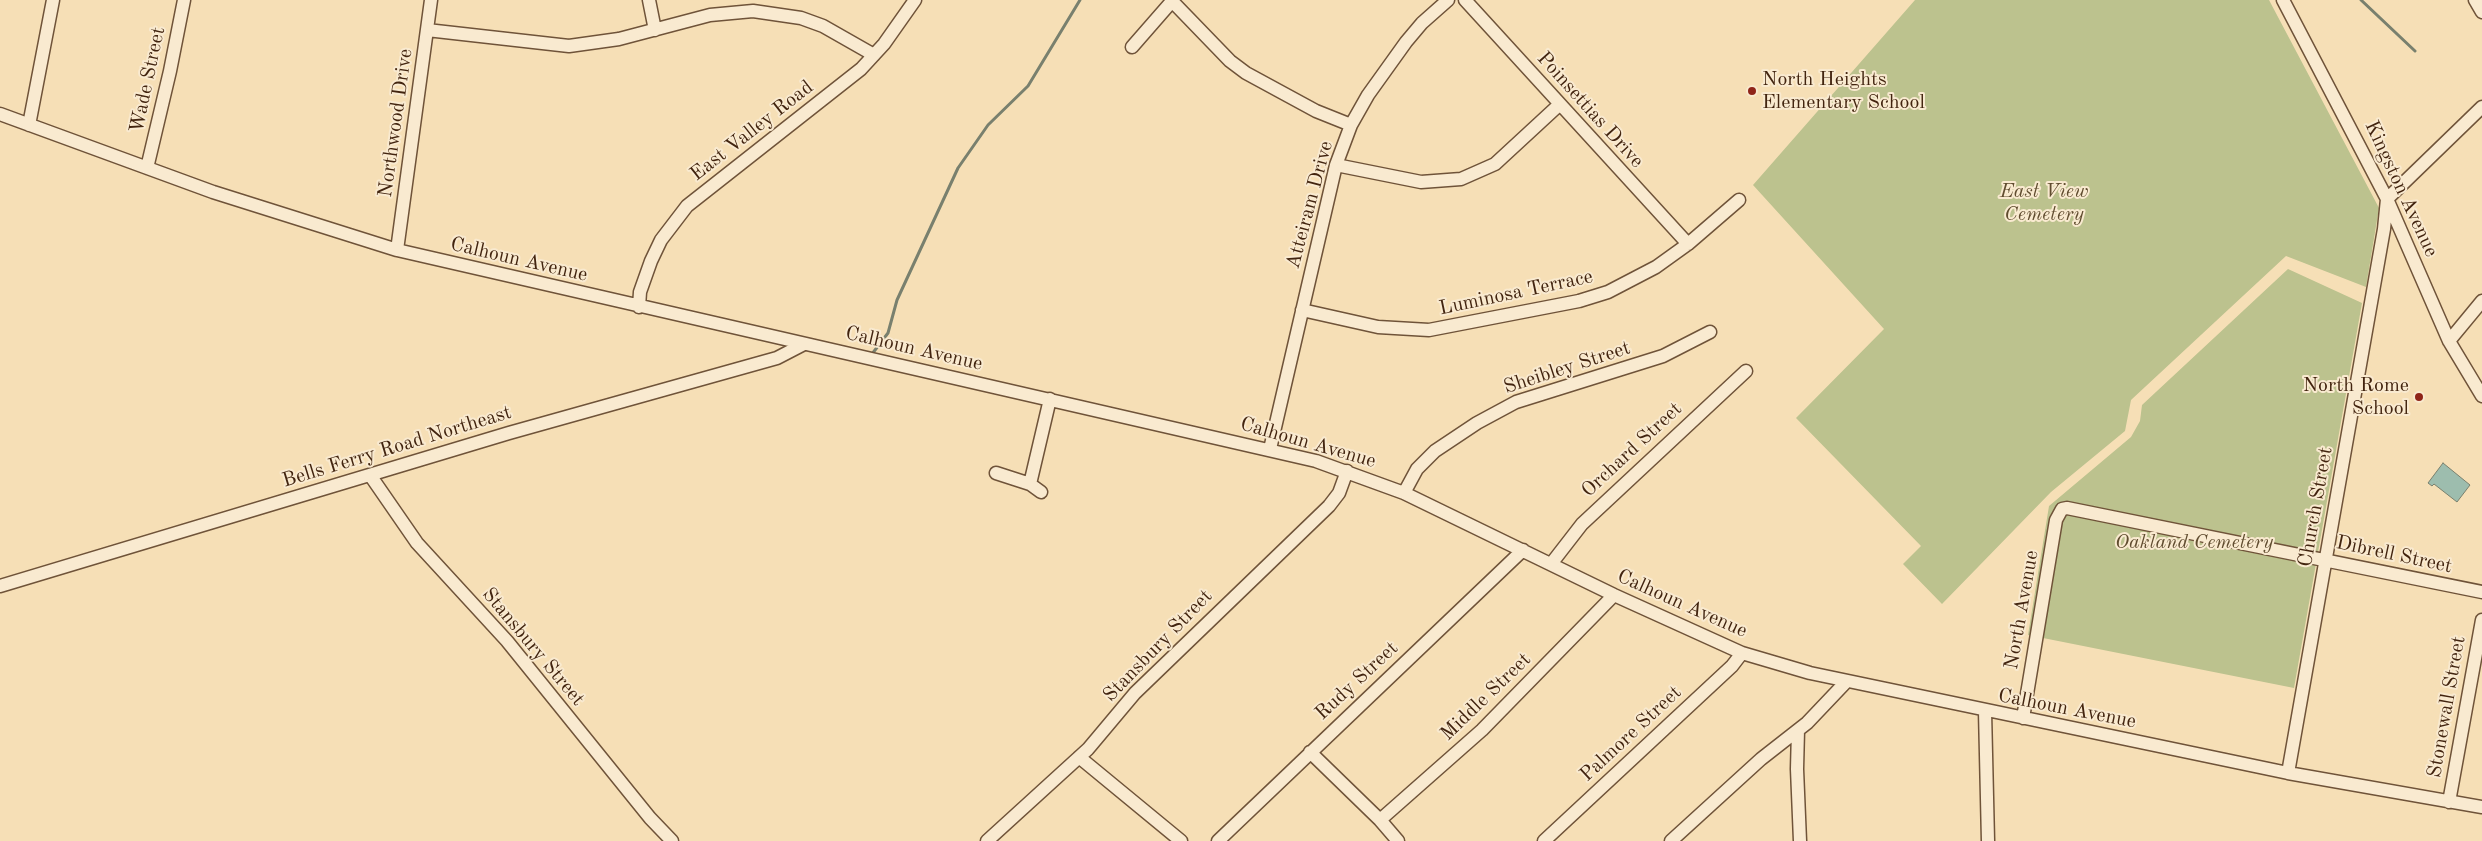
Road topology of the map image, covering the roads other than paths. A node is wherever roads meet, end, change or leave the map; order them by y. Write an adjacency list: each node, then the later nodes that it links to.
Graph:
1 (53, 0): 19 (street)
2 (184, 0): 22 (street, Wade Street)
3 (431, 0): 12 (street, Northwood Drive)
4 (649, 0): 13 (street)
5 (914, 0): 15 (street, East Valley Road)
6 (1172, 0): 14 (street); 20 (street)
7 (1448, 0): 20 (street, Atteiram Drive)
8 (1465, 0): 16 (street, Poinsettias Drive)
9 (2283, 0): 23 (street, Kingston Avenue)
10 (2474, 0): 11 (street)
11 (2482, 12)
12 (427, 30): 13 (street); 26 (street, Northwood Drive)
13 (655, 30): 15 (street)
14 (1132, 47)
15 (874, 55): 28 (street, East Valley Road)
16 (1560, 104): 21 (street); 25 (street, Poinsettias Drive)
17 (2480, 113): 23 (street)
18 (0, 114): 19 (street, Calhoun Avenue)
19 (29, 124): 22 (street, Calhoun Avenue)
20 (1351, 125): 21 (street, Atteiram Drive)
21 (1336, 165): 29 (street, Atteiram Drive)
22 (146, 168): 26 (street, Calhoun Avenue)
23 (2387, 199): 31 (street, Kingston Avenue); 45 (street, Church Street)
24 (1739, 200): 25 (street, Luminosa Terrace)
25 (1688, 244): 29 (street, Luminosa Terrace)
26 (397, 250): 28 (street, Calhoun Avenue)
27 (2482, 301): 31 (street)
28 (639, 307): 32 (street, Calhoun Avenue)
29 (1302, 310): 36 (street, Atteiram Drive)
30 (1710, 332): 42 (street, Sheibley Street)
31 (2449, 341): 34 (street, Kingston Avenue)
32 (804, 344): 35 (street, Calhoun Avenue); 39 (street, Bells Ferry Road Northeast)
33 (1746, 371): 46 (street, Orchard Street)
34 (2482, 396)
35 (1050, 399): 36 (street, Calhoun Avenue); 40 (street)
36 (1270, 449): 37 (street, Calhoun Avenue)
37 (1347, 471): 42 (street, Calhoun Avenue); 57 (street, Stansbury Street)
38 (996, 473): 40 (street)
39 (370, 475): 47 (street, Bells Ferry Road Northeast); 62 (street, Stansbury Street)
40 (1030, 484): 41 (street)
41 (1041, 492)
42 (1404, 493): 44 (street, Calhoun Avenue)
43 (2062, 509): 45 (street, Dibrell Street); 54 (street, North Avenue)
44 (1523, 550): 46 (street, Calhoun Avenue); 56 (street, Rudy Street)
45 (2325, 560): 48 (street, Dibrell Street); 58 (street, Church Street)
46 (1551, 564): 49 (street, Calhoun Avenue)
47 (0, 586)
48 (2482, 592)
49 (1614, 595): 51 (street, Calhoun Avenue); 61 (street, Middle Street)
50 (2482, 620): 59 (street, Stonewall Street)
51 (1742, 653): 52 (street, Calhoun Avenue); 67 (street, Palmore Street)
52 (1845, 682): 53 (street, Calhoun Avenue); 55 (street)
53 (1985, 711): 54 (street, Calhoun Avenue); 70 (street)
54 (2023, 718): 58 (street, Calhoun Avenue)
55 (1798, 730): 68 (street); 69 (street)
56 (1310, 752): 61 (street); 65 (street, Rudy Street)
57 (1079, 757): 63 (street, Stansbury Street); 64 (street)
58 (2288, 774): 59 (street, Calhoun Avenue)
59 (2450, 802): 60 (street, Calhoun Avenue)
60 (2482, 807)
61 (1380, 820): 66 (street)
62 (672, 841)
63 (987, 841)
64 (1180, 841)
65 (1218, 841)
66 (1398, 841)
67 (1544, 841)
68 (1671, 841)
69 (1800, 841)
70 (1988, 841)

